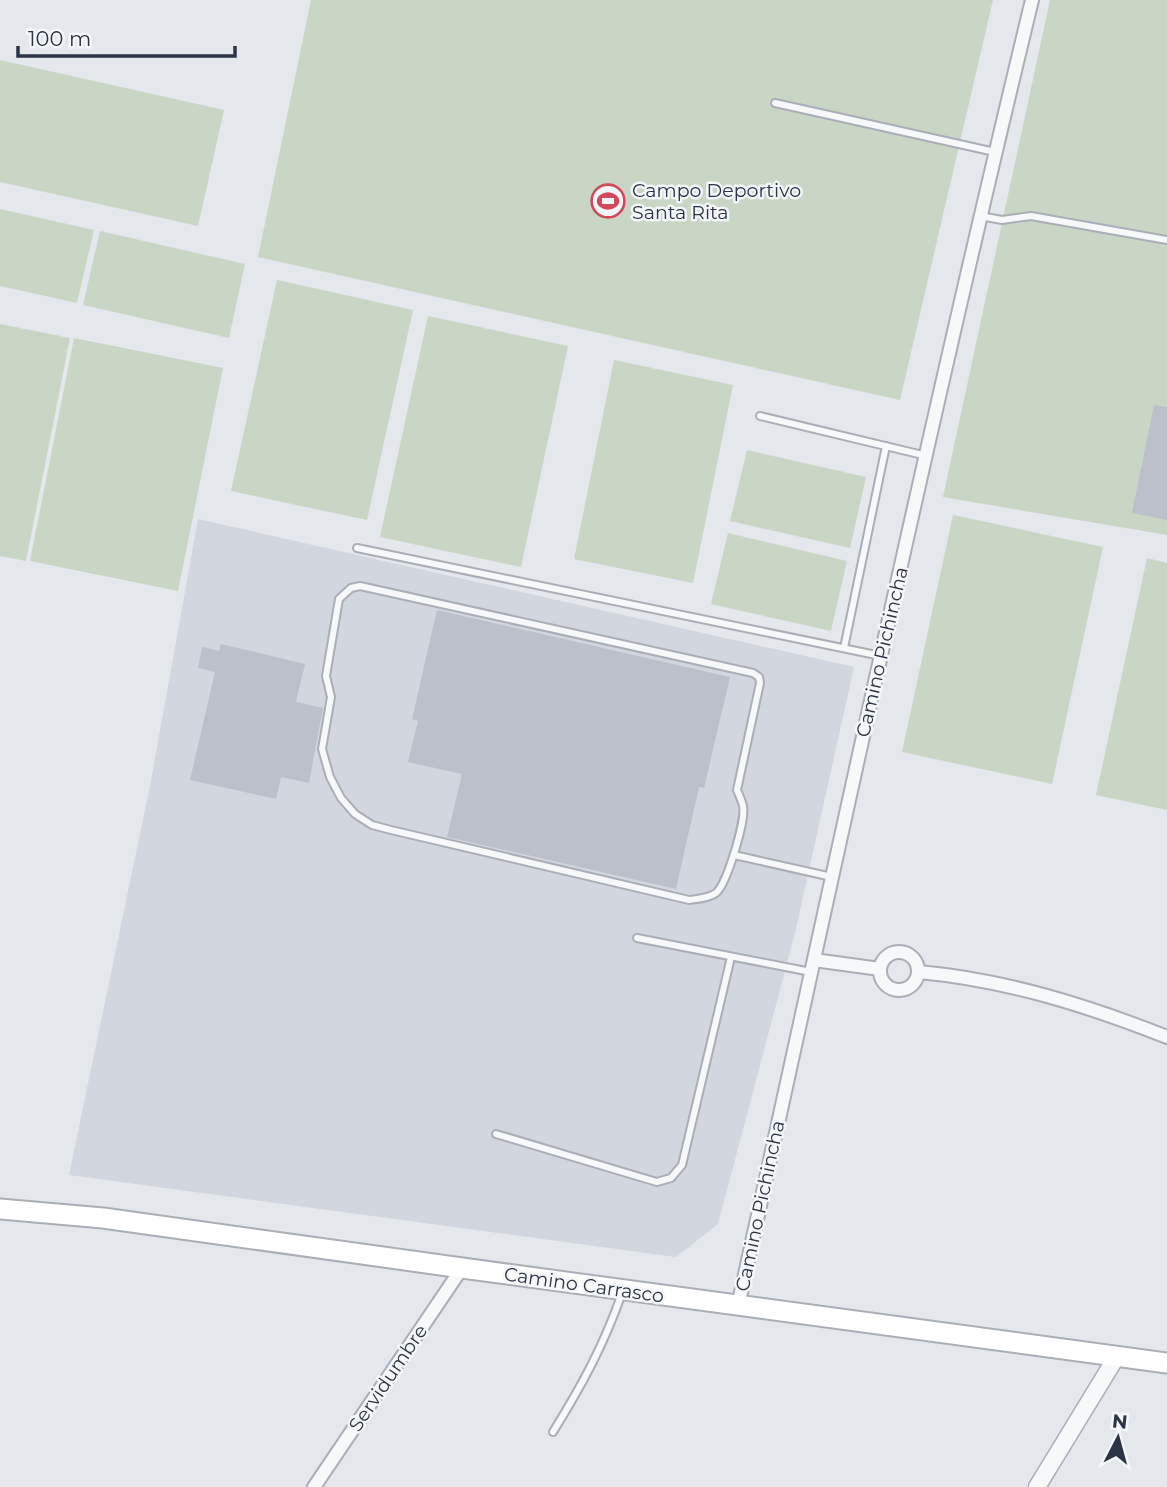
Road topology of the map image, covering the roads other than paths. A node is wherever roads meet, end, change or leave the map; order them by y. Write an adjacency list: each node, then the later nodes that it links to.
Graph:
1 (1031, 0): 3 (street, Camino Pichincha)
2 (775, 103): 3 (lane)
3 (995, 152): 4 (street, Camino Pichincha)
4 (980, 216): 5 (lane); 8 (street, Camino Pichincha)
5 (1167, 240)
6 (760, 416): 7 (lane)
7 (886, 446): 8 (lane); 10 (lane)
8 (927, 456): 11 (street, Camino Pichincha)
9 (357, 548): 10 (lane)
10 (844, 648): 11 (lane)
11 (881, 656): 13 (street, Camino Pichincha)
12 (734, 855): 12 (lane); 13 (lane)
13 (832, 877): 16 (street, Camino Pichincha)
14 (637, 938): 15 (lane)
15 (731, 957): 16 (lane); 20 (lane)
16 (813, 966): 17 (street); 24 (street, Camino Pichincha)
17 (880, 969): 18 (street); 18 (street)
18 (919, 972): 19 (street)
19 (1167, 1037)
20 (496, 1133)
21 (0, 1209): 22 (main road, Camino Carrasco)
22 (462, 1268): 23 (main road, Camino Carrasco); 28 (street, Servidumbre)
23 (623, 1290): 24 (main road, Camino Carrasco); 27 (lane)
24 (738, 1306): 25 (main road, Camino Carrasco)
25 (1117, 1356): 26 (main road, Camino Carrasco); 29 (street)
26 (1167, 1363)
27 (553, 1432)
28 (314, 1487)
29 (1037, 1487)

